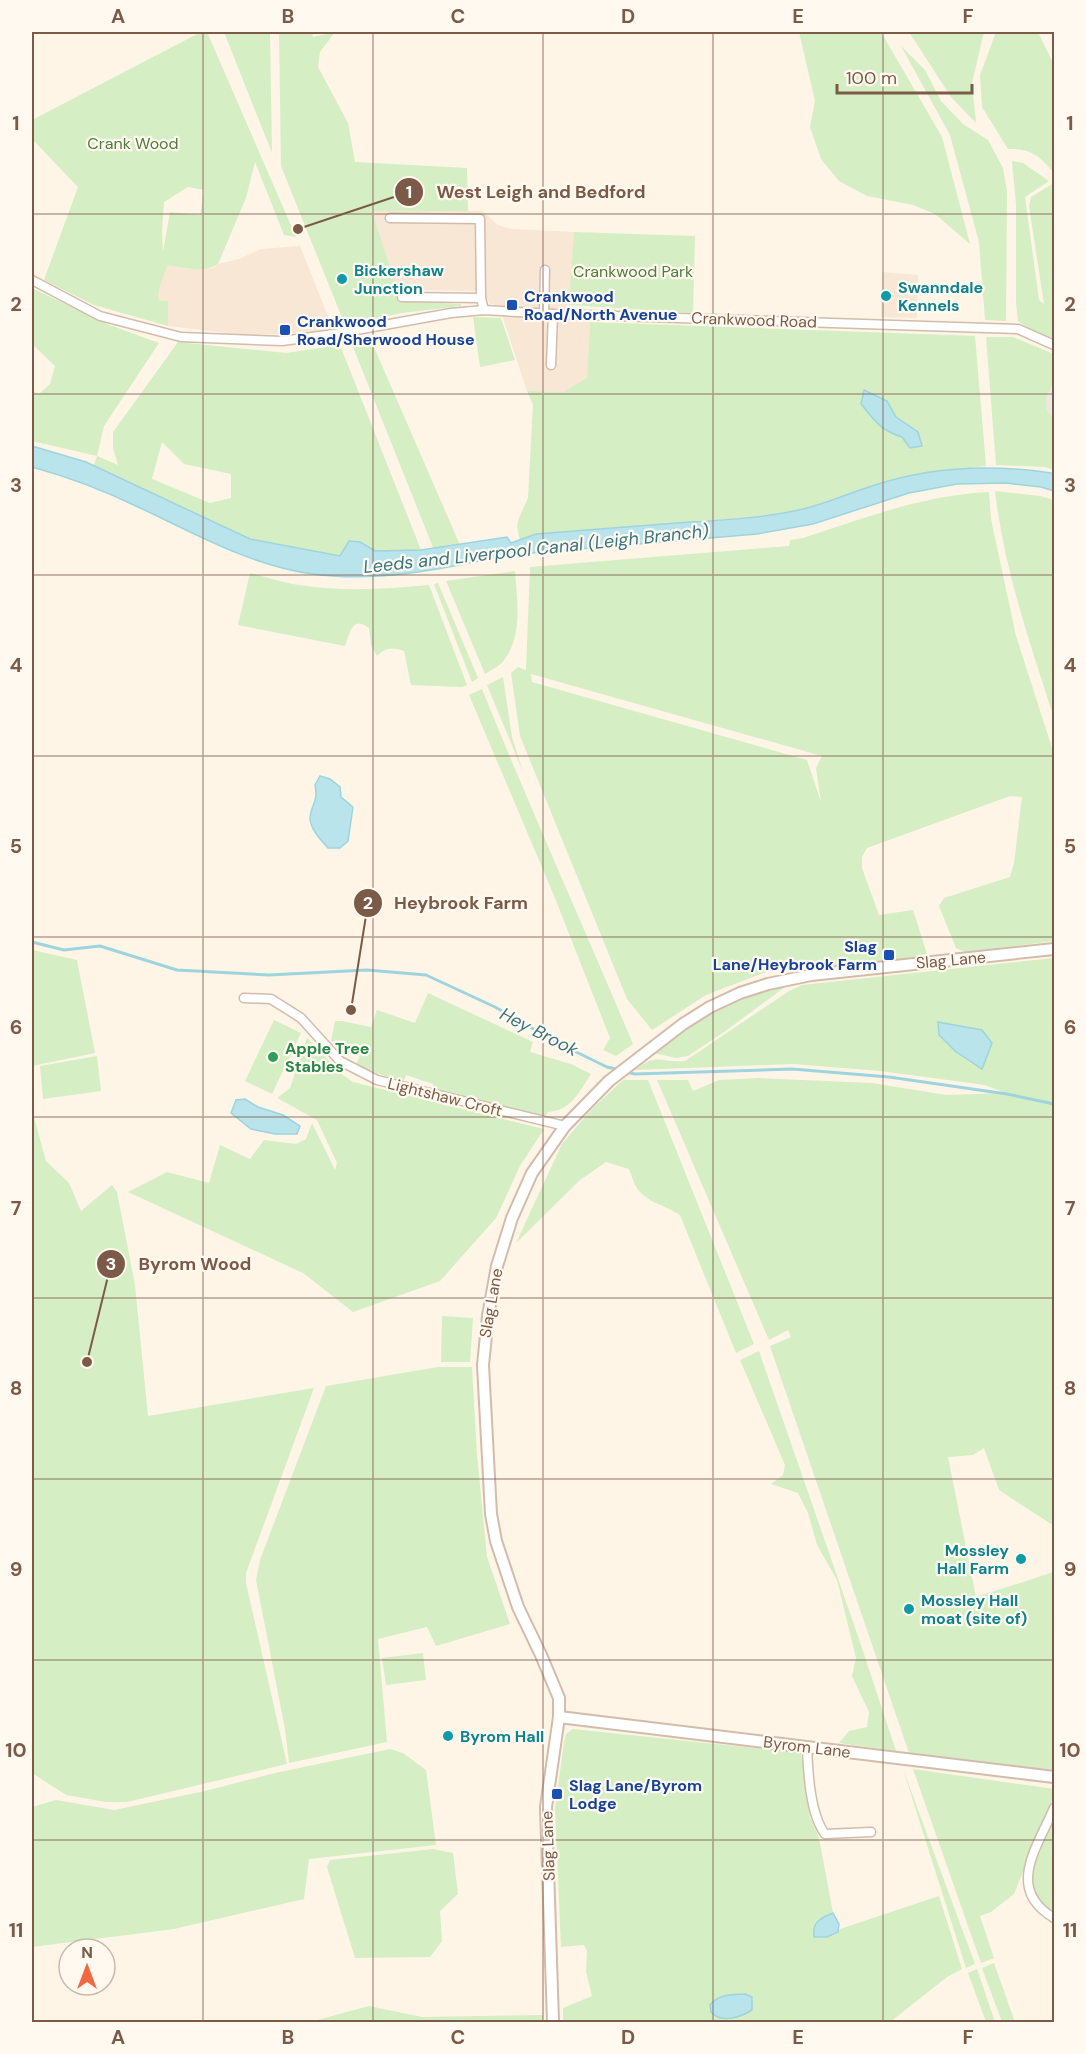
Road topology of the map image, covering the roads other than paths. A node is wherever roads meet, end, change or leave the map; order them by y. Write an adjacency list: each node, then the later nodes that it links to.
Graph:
1 (390, 218): 5 (street)
2 (544, 270): 7 (street)
3 (32, 280): 6 (street, Crankwood Road)
4 (402, 297): 5 (street)
5 (481, 298): 6 (street)
6 (484, 310): 7 (street, Crankwood Road)
7 (548, 314): 8 (street, Crankwood Road); 9 (street)
8 (1054, 345)
9 (551, 365)
10 (1054, 949): 12 (street, Slag Lane)
11 (244, 998): 12 (street, Lightshaw Croft)
12 (565, 1126): 13 (street, Slag Lane)
13 (559, 1718): 14 (street, Byrom Lane); 19 (street, Slag Lane)
14 (807, 1747): 15 (street, Byrom Lane); 17 (street)
15 (1054, 1777)
16 (1054, 1808): 18 (street)
17 (871, 1832)
18 (1054, 1918)
19 (553, 2022)

